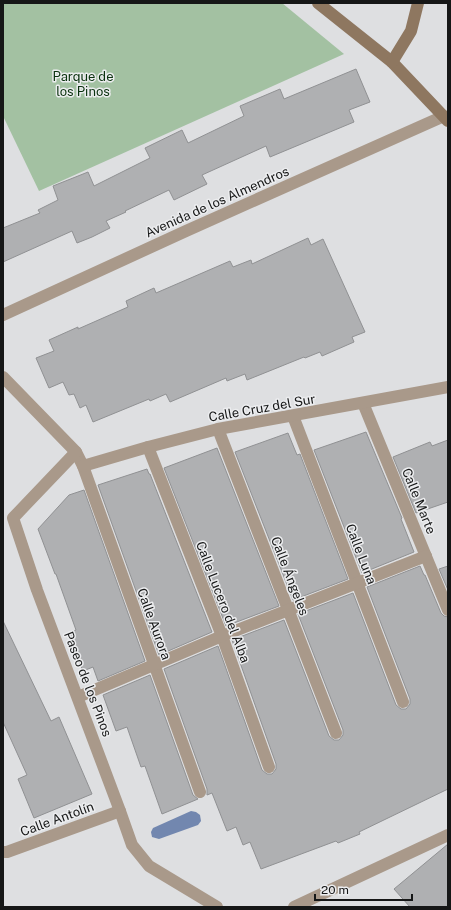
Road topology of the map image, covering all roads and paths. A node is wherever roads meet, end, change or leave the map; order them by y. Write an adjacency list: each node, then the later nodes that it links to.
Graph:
1 (318, 3): 3 (street)
2 (418, 3): 3 (street)
3 (392, 62): 4 (street)
4 (446, 118): 5 (street, Avenida de los Almendros)
5 (3, 315)
6 (3, 377): 12 (street)
7 (448, 387): 8 (street, Calle Cruz del Sur)
8 (364, 403): 9 (street, Calle Cruz del Sur); 15 (street, Calle Marte)
9 (293, 416): 10 (street, Calle Cruz del Sur); 16 (street, Calle Luna)
10 (218, 429): 11 (street, Calle Cruz del Sur); 17 (street, Calle Ángeles)
11 (148, 447): 13 (street, Calle Cruz del Sur); 19 (street, Calle Lucero del Alba)
12 (76, 452): 13 (street); 14 (street, Paseo de los Pinos)
13 (83, 466): 20 (street, Calle Aurora)
14 (8, 519): 21 (street, Paseo de los Pinos)
15 (426, 556): 16 (street); 18 (street, Calle Marte)
16 (357, 583): 17 (street); 22 (street, Calle Luna)
17 (288, 610): 19 (street); 23 (street, Calle Ángeles)
18 (448, 610)
19 (222, 636): 20 (street); 24 (street, Calle Lucero del Alba)
20 (154, 665): 21 (street); 25 (street, Calle Aurora)
21 (78, 697): 26 (street, Paseo de los Pinos)
22 (403, 702)
23 (336, 733)
24 (269, 767)
25 (200, 792)
26 (120, 810): 28 (street, Calle Antolín); 29 (street, Paseo de los Pinos)
27 (448, 835): 30 (street)
28 (3, 852)
29 (217, 907)
30 (294, 907)

